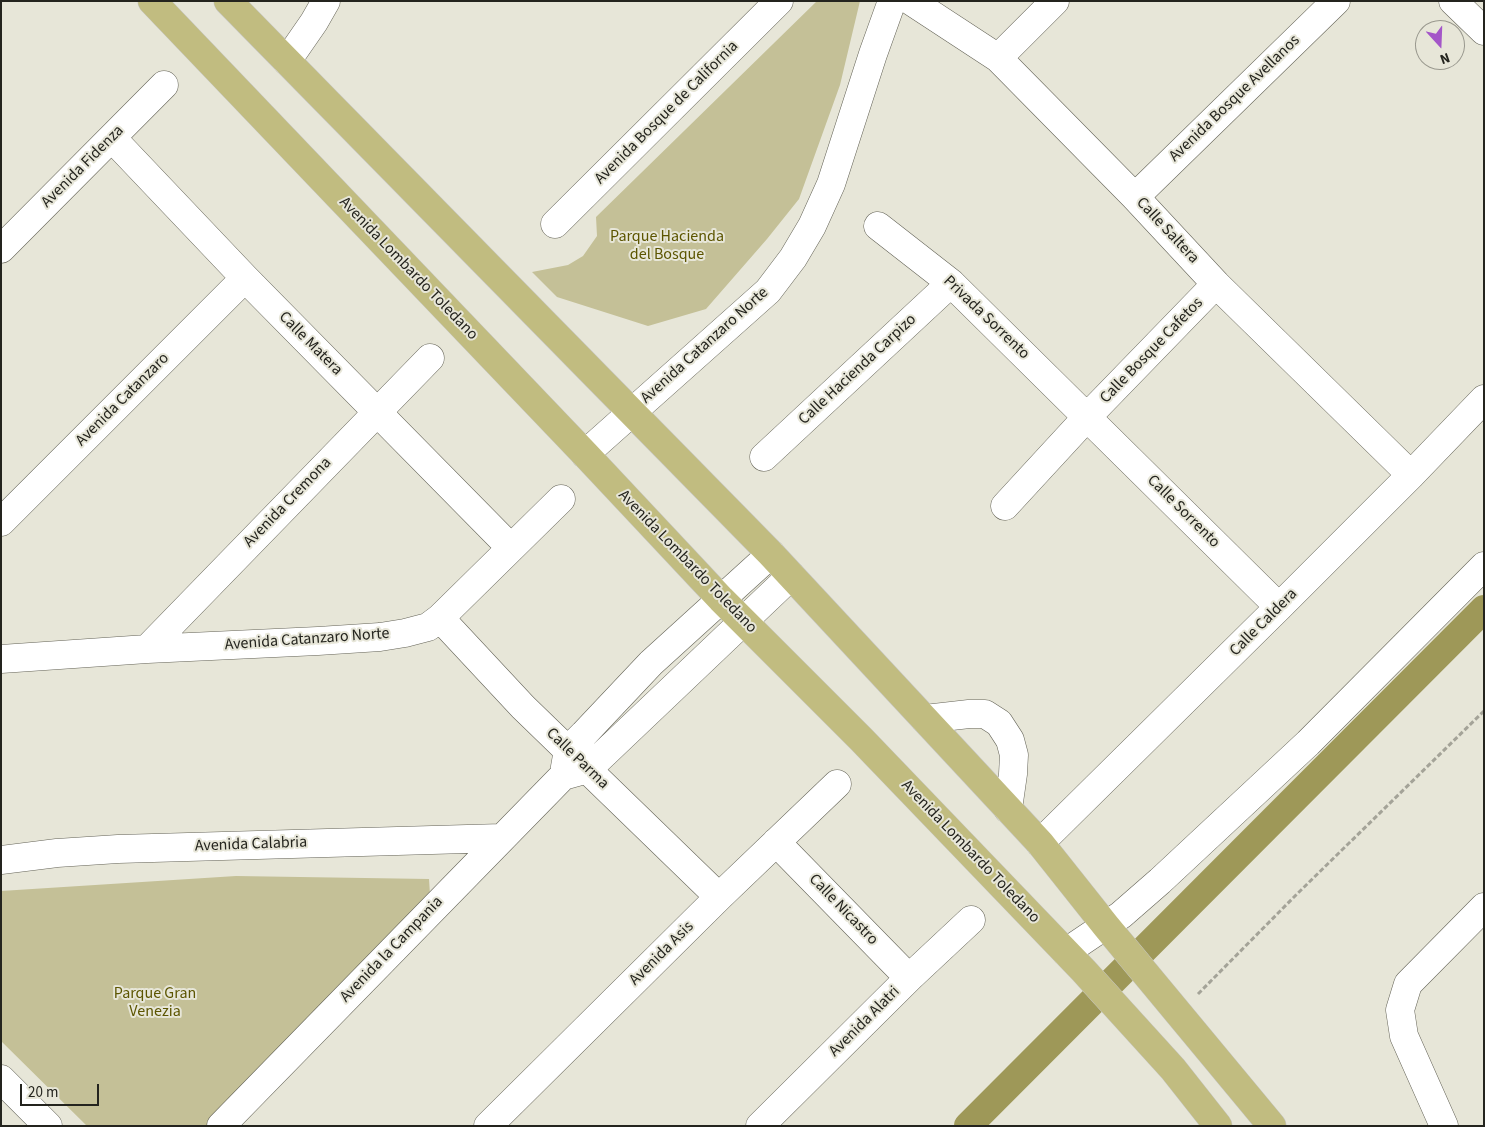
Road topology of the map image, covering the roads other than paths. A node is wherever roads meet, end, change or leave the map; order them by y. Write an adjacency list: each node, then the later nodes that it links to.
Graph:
1 (152, 1): 27 (main road, Avenida Lombardo Toledano)
2 (228, 1): 12 (main road)
3 (326, 1): 12 (street)
4 (779, 1): 16 (street, Avenida Bosque de California)
5 (892, 1): 25 (street, Avenida Catanzaro Norte)
6 (911, 1): 11 (street, Calle Saltera)
7 (1055, 1): 11 (street)
8 (1336, 1): 15 (street, Avenida Bosque Avellanos)
9 (1453, 1): 10 (street)
10 (1484, 31)
11 (998, 58): 15 (street, Calle Saltera)
12 (286, 61): 25 (main road)
13 (164, 85): 14 (street, Avenida Fidenza)
14 (112, 138): 18 (street, Avenida Fidenza); 19 (street, Calle Matera)
15 (1135, 197): 21 (street, Calle Saltera)
16 (555, 224)
17 (878, 226): 20 (street, Privada Sorrento)
18 (1, 249)
19 (245, 278): 24 (street, Calle Matera); 32 (street, Avenida Catanzaro)
20 (951, 282): 26 (street, Privada Sorrento); 28 (street, Calle Hacienda Carpizo)
21 (1216, 284): 26 (street, Calle Bosque Cafetos); 29 (street, Calle Saltera)
22 (430, 358): 24 (street, Avenida Cremona)
23 (1484, 399): 29 (street, Calle Caldera)
24 (377, 411): 33 (street, Calle Matera); 41 (street, Avenida Cremona)
25 (632, 412): 27 (street, Avenida Catanzaro Norte); 34 (main road)
26 (1087, 417): 31 (street, Calle Bosque Cafetos); 38 (street, Calle Sorrento)
27 (585, 454): 37 (main road, Avenida Lombardo Toledano)
28 (764, 457)
29 (1411, 475): 38 (street, Calle Caldera)
30 (561, 499): 33 (street, Avenida Catanzaro Norte)
31 (1005, 506)
32 (1, 522)
33 (511, 548): 39 (street, Avenida Catanzaro Norte)
34 (771, 554): 36 (main road); 37 (street, Avenida la Campania)
35 (1484, 566): 56 (street)
36 (791, 576): 40 (street, Avenida la Campania); 45 (main road)
37 (722, 599): 40 (main road, Avenida Lombardo Toledano); 43 (street, Avenida la Campania)
38 (1279, 607): 51 (street, Calle Caldera)
39 (440, 618): 41 (street, Avenida Catanzaro Norte); 46 (street, Calle Parma)
40 (744, 622): 44 (street, Avenida la Campania); 57 (main road, Avenida Lombardo Toledano)
41 (147, 649): 42 (street, Avenida Catanzaro Norte)
42 (1, 659)
43 (651, 663): 44 (street); 46 (street, Avenida la Campania)
44 (676, 686): 46 (street, Avenida la Campania)
45 (925, 720): 48 (main road); 48 (street)
46 (573, 765): 49 (street, Avenida la Campania); 53 (street, Calle Parma)
47 (837, 784): 50 (street, Avenida Asis)
48 (1008, 809): 51 (main road)
49 (502, 838): 52 (street, Avenida Calabria); 61 (street, Avenida la Campania)
50 (776, 842): 53 (street, Avenida Asis); 58 (street, Calle Nicastro)
51 (1040, 843): 56 (main road)
52 (1, 860)
53 (719, 897): 62 (street, Avenida Asis)
54 (1484, 907): 66 (street)
55 (971, 920): 58 (street, Avenida Alatri)
56 (1112, 933): 57 (street); 65 (main road)
57 (1075, 961): 64 (main road, Avenida Lombardo Toledano)
58 (910, 978): 63 (street, Avenida Alatri)
59 (1, 1079): 60 (street)
60 (48, 1126)
61 (221, 1126)
62 (488, 1126)
63 (760, 1126)
64 (1218, 1126)
65 (1272, 1126)
66 (1444, 1126)

